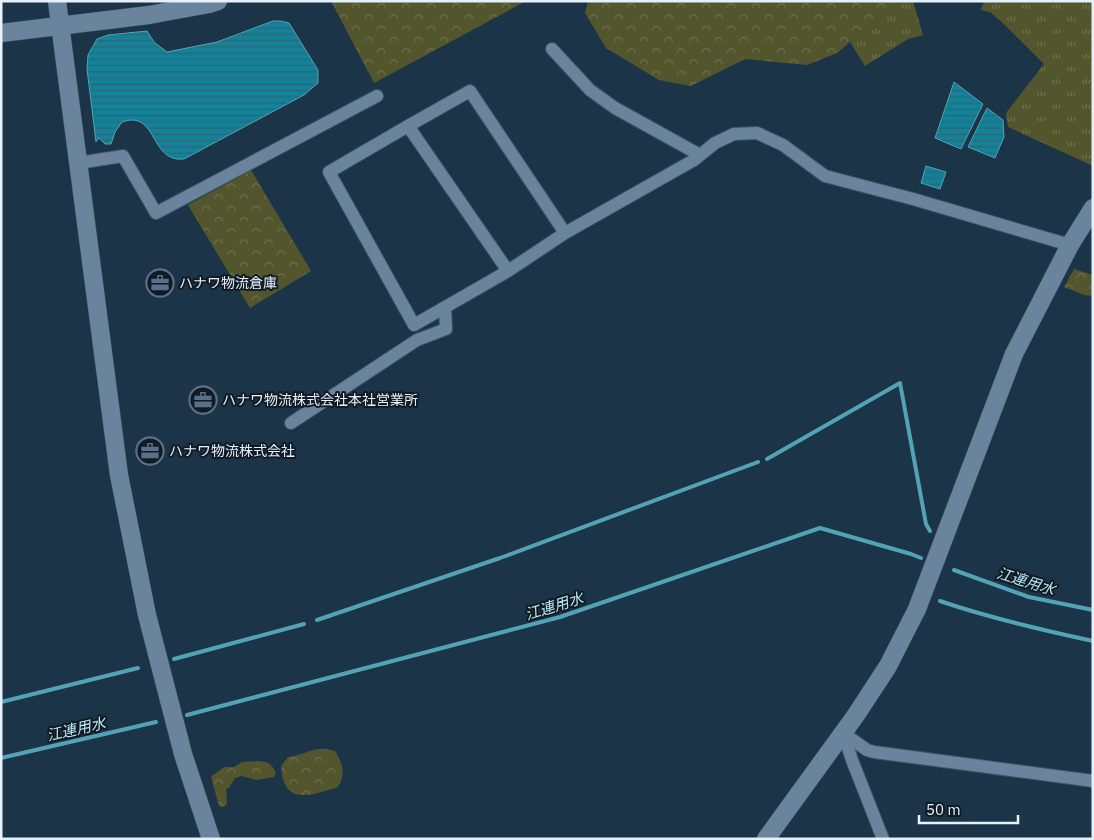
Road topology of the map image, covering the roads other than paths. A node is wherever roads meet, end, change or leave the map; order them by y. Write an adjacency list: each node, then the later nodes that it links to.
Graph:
1 (57, 1): 3 (street)
2 (218, 1): 3 (street)
3 (61, 26): 4 (street); 9 (street)
4 (1, 33)
5 (552, 49): 8 (street)
6 (377, 96): 9 (street)
7 (408, 126): 11 (street); 13 (street); 14 (street)
8 (700, 155): 11 (street); 12 (street)
9 (78, 163): 18 (street)
10 (1093, 208): 12 (street)
11 (565, 233): 13 (street)
12 (1070, 245): 16 (street)
13 (508, 271): 14 (street)
14 (445, 307): 15 (street)
15 (290, 423)
16 (843, 733): 17 (street); 19 (street); 20 (street)
17 (1093, 782)
18 (211, 839)
19 (766, 839)
20 (883, 839)

